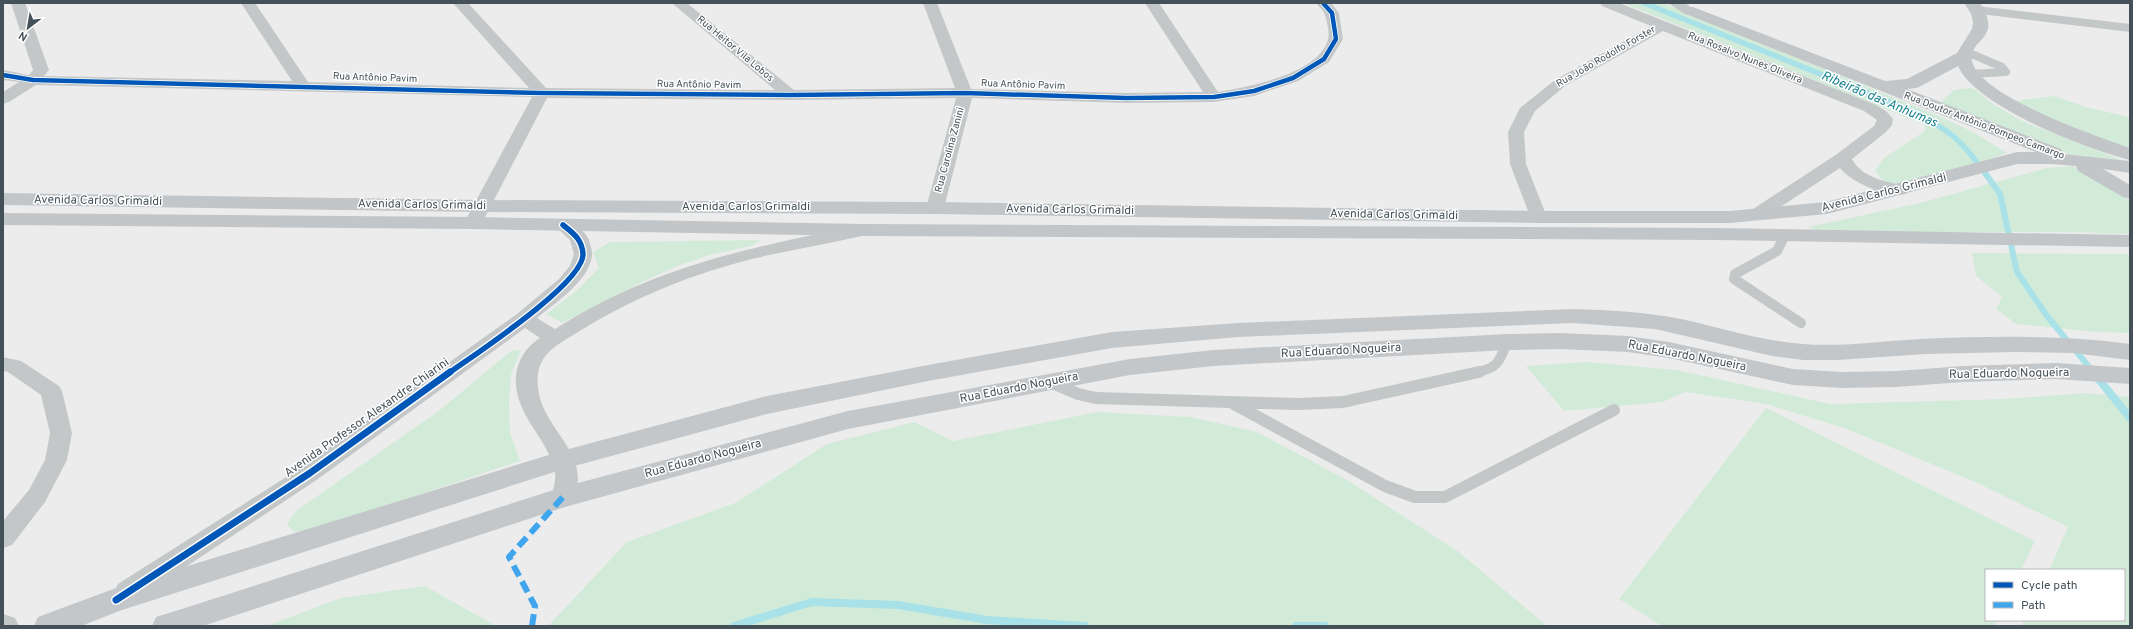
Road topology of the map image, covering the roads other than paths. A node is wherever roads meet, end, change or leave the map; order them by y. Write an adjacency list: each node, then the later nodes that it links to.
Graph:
1 (18, 3): 16 (street)
2 (248, 3): 18 (street)
3 (460, 3): 19 (street)
4 (679, 3): 21 (street, Rua Heitor Vila Lobos)
5 (930, 3): 20 (street, Rua Carolina Zanini)
6 (1152, 3): 22 (street)
7 (1323, 3): 22 (street, Rua Antônio Pavim)
8 (1607, 3): 11 (street, Rua Rosalvo Nunes Oliveira)
9 (1687, 5): 17 (main road, Rua Doutor Antônio Pompeo Camargo)
10 (1975, 6): 12 (street); 13 (main road)
11 (1663, 25): 25 (street, Rua Rosalvo Nunes Oliveira); 34 (street, Rua João Rodolfo Forster)
12 (2130, 28)
13 (1965, 54): 14 (main road); 14 (lane); 17 (main road)
14 (1970, 74): 24 (main road)
15 (3, 75): 16 (street, Rua Antônio Pavim)
16 (33, 80): 18 (street, Rua Antônio Pavim); 23 (street)
17 (1880, 85): 26 (main road, Rua Doutor Antônio Pompeo Camargo)
18 (303, 86): 19 (street, Rua Antônio Pavim)
19 (542, 93): 21 (street, Rua Antônio Pavim); 32 (street)
20 (965, 93): 21 (street, Rua Antônio Pavim); 22 (street, Rua Antônio Pavim); 31 (street, Rua Carolina Zanini)
21 (790, 96)
22 (1214, 97)
23 (3, 99)
24 (2130, 154)
25 (1843, 158): 28 (street); 33 (street, Rua Rosalvo Nunes Oliveira)
26 (2071, 160): 27 (main road, Avenida Carlos Grimaldi); 28 (main road, Avenida Carlos Grimaldi); 29 (main road)
27 (2130, 167)
28 (1900, 190): 33 (main road, Avenida Carlos Grimaldi)
29 (2130, 193)
30 (3, 199): 32 (main road, Avenida Carlos Grimaldi)
31 (935, 208): 32 (main road, Avenida Carlos Grimaldi); 34 (main road, Avenida Carlos Grimaldi)
32 (477, 214): 35 (main road, Avenida Carlos Grimaldi); 36 (main road, Avenida Carlos Grimaldi)
33 (1756, 215): 34 (main road, Avenida Carlos Grimaldi)
34 (1538, 217)
35 (3, 219)
36 (563, 225): 37 (main road, Avenida Carlos Grimaldi); 40 (street, Avenida Professor Alexandre Chiarini)
37 (865, 230): 38 (main road, Avenida Carlos Grimaldi); 42 (street)
38 (1785, 235): 39 (main road, Avenida Carlos Grimaldi); 41 (lane)
39 (2130, 241)
40 (524, 319): 42 (street); 53 (street, Avenida Professor Alexandre Chiarini)
41 (1801, 323)
42 (555, 338): 50 (street)
43 (1507, 342): 46 (main road, Rua Eduardo Nogueira); 47 (main road, Rua Eduardo Nogueira); 48 (lane)
44 (2124, 351): 50 (main road, Rua Eduardo Nogueira)
45 (3, 364): 52 (street)
46 (2130, 376)
47 (1050, 382): 48 (lane); 51 (main road, Rua Eduardo Nogueira)
48 (1232, 402): 49 (lane)
49 (1614, 410)
50 (564, 459): 51 (street); 53 (main road, Avenida Professor Alexandre Chiarini)
51 (563, 497): 55 (main road)
52 (3, 538)
53 (116, 600): 54 (main road, Avenida Professor Alexandre Chiarini)
54 (48, 626)
55 (166, 626)

